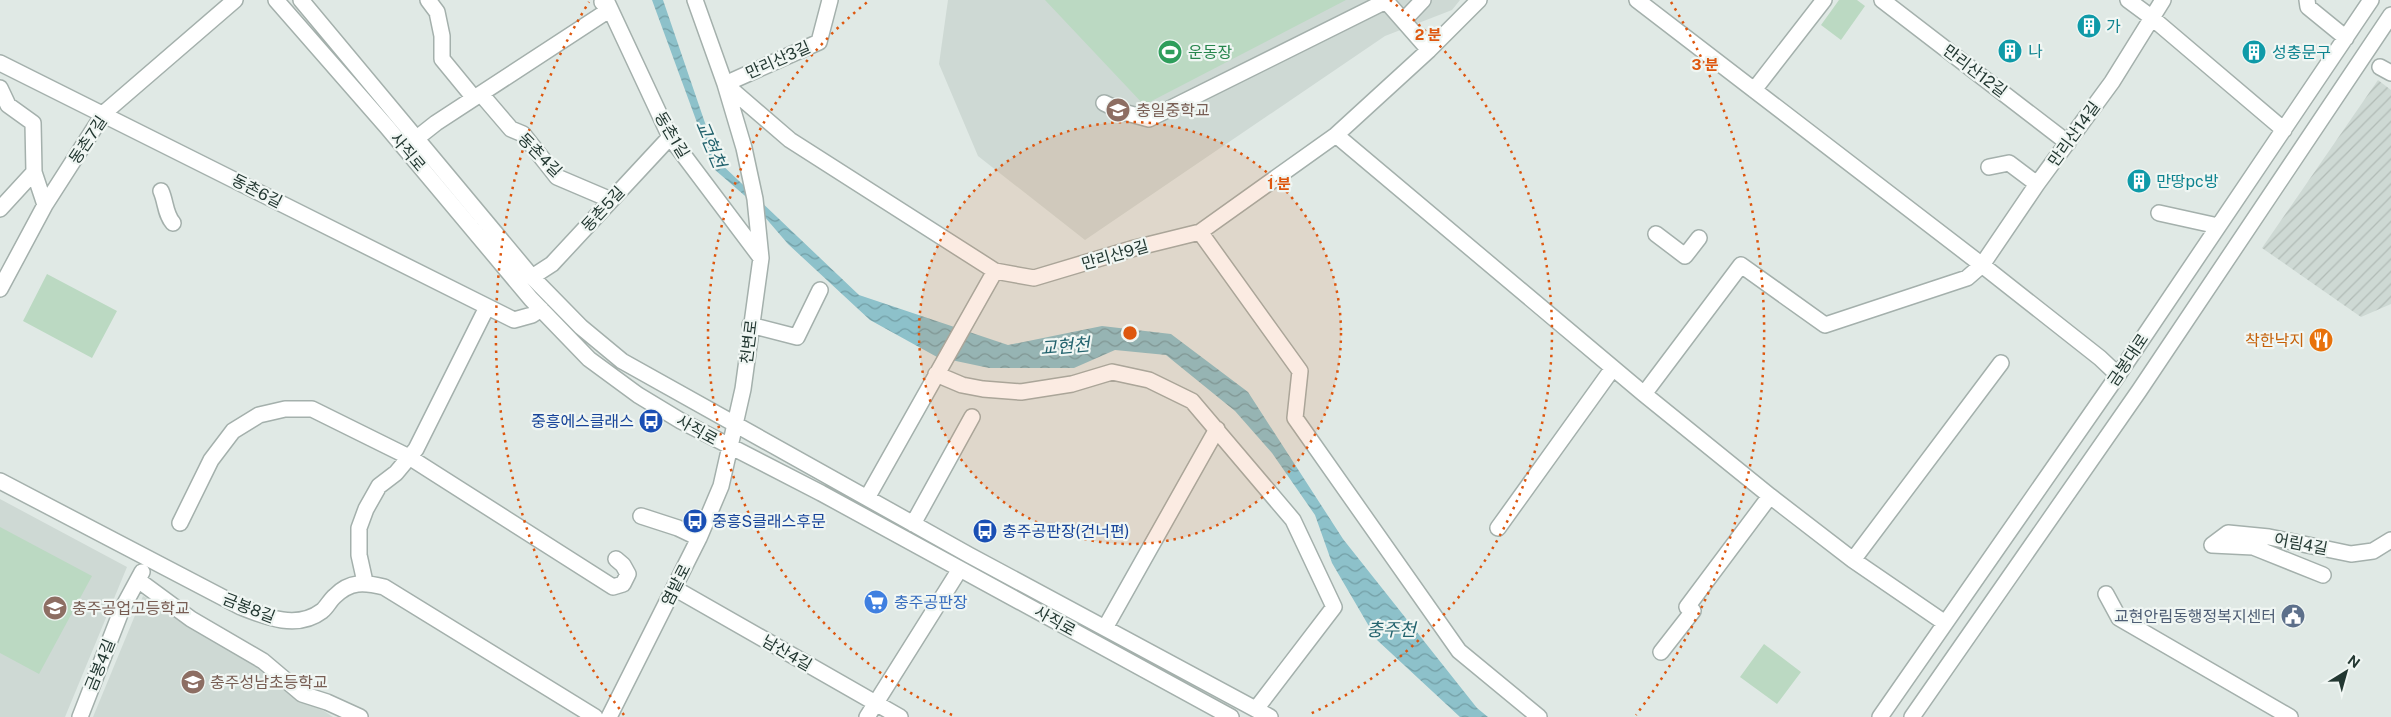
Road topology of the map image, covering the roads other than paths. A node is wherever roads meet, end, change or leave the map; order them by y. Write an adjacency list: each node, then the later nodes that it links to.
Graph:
1 (235, 0): 29 (street, 동촌7길)
2 (276, 0): 55 (street, 사직로)
3 (301, 0): 33 (street, 사직로)
4 (428, 0): 27 (street, 동촌4길)
5 (696, 0): 24 (street)
6 (830, 0): 24 (street, 만리산3길)
7 (1423, 0): 20 (street)
8 (1479, 0): 22 (street, 만리산9길)
9 (1636, 0): 26 (street)
10 (1824, 0): 26 (street)
11 (1882, 0): 34 (street, 만리산12길)
12 (2128, 0): 19 (street)
13 (2163, 0): 19 (street, 만리산14길)
14 (2371, 0): 21 (street, 금봉대로)
15 (1386, 1): 20 (street); 28 (street)
16 (2305, 2): 21 (street)
17 (605, 3): 27 (street); 32 (street, 동촌1길)
18 (2391, 15): 100 (street, 금봉대로)
19 (2152, 17): 30 (street); 34 (street, 만리산14길)
20 (1404, 20): 22 (street)
21 (2346, 38): 30 (street, 금봉대로)
22 (1429, 50): 31 (street, 만리산9길)
23 (0, 63): 29 (street, 동촌6길)
24 (725, 84): 48 (street, 천변로); 50 (street, 만리산9길)
25 (0, 88): 36 (street)
26 (1754, 90): 49 (street)
27 (477, 96): 33 (street); 39 (street, 동촌4길)
28 (1104, 103)
29 (104, 113): 40 (street, 동촌7길); 54 (street, 동촌6길)
30 (2284, 130): 44 (street, 금봉대로)
31 (1336, 135): 45 (street, 만리산9길); 58 (street)
32 (670, 137): 39 (street, 동촌5길); 48 (street, 동촌1길)
33 (417, 138): 51 (street, 사직로)
34 (2068, 143): 37 (street, 만리산14길)
35 (1989, 167): 37 (street)
36 (34, 172): 40 (street); 41 (street)
37 (2037, 184): 49 (street, 만리산14길)
38 (161, 191): 43 (street)
39 (611, 200): 51 (street, 동촌5길)
40 (45, 205): 52 (street, 동촌7길)
41 (0, 209)
42 (2158, 213): 44 (street)
43 (172, 223)
44 (2218, 226): 60 (street, 금봉대로)
45 (1200, 232): 50 (street, 만리산9길); 98 (street)
46 (1656, 234): 47 (street)
47 (1699, 238)
48 (761, 258): 56 (street, 천변로)
49 (1982, 265): 60 (street); 61 (street, 만리산14길)
50 (995, 271): 59 (street)
51 (532, 277): 63 (street, 사직로)
52 (0, 289)
53 (820, 290): 56 (street)
54 (487, 307): 55 (street, 동촌6길); 66 (street)
55 (541, 309): 65 (street, 사직로)
56 (750, 325): 63 (street, 천변로)
57 (2001, 363): 78 (street)
58 (1613, 368): 61 (street); 73 (street)
59 (936, 374): 64 (street); 69 (street)
60 (2118, 375): 85 (street, 금봉대로)
61 (1644, 394): 68 (street)
62 (972, 416): 72 (street)
63 (735, 426): 65 (street, 천변로); 69 (street, 사직로)
64 (1216, 429): 86 (street); 89 (street)
65 (731, 448): 74 (street, 염밭로); 79 (street, 사직로)
66 (409, 457): 71 (street); 76 (street); 82 (street)
67 (0, 481): 77 (street, 금봉8길)
68 (1770, 496): 78 (street); 87 (street)
69 (867, 498): 72 (street, 사직로)
70 (641, 516): 74 (street)
71 (180, 522)
72 (913, 524): 86 (street, 사직로)
73 (1498, 528)
74 (699, 538): 83 (street, 염밭로)
75 (2391, 540): 80 (street, 어림4길)
76 (616, 559)
77 (148, 560): 81 (street, 금봉4길); 82 (street, 금봉8길)
78 (1853, 560): 85 (street)
79 (960, 569): 88 (street); 96 (street, 사직로)
80 (2323, 574)
81 (138, 580): 90 (street, 금봉4길); 91 (street)
82 (365, 582): 92 (street)
83 (674, 588): 88 (street, 남산4길); 93 (street, 염밭로)
84 (2106, 594): 101 (street)
85 (1946, 623): 99 (street, 금봉대로)
86 (1105, 628): 89 (street, 사직로)
87 (1662, 652)
88 (875, 704): 94 (street); 95 (street, 남산4길)
89 (1256, 709): 97 (street, 사직로)
90 (80, 717)
91 (360, 717)
92 (595, 717)
93 (608, 717)
94 (867, 717)
95 (900, 717)
96 (1231, 717)
97 (1270, 717)
98 (1539, 717)
99 (1880, 717)
100 (1912, 717)
101 (2290, 717)

